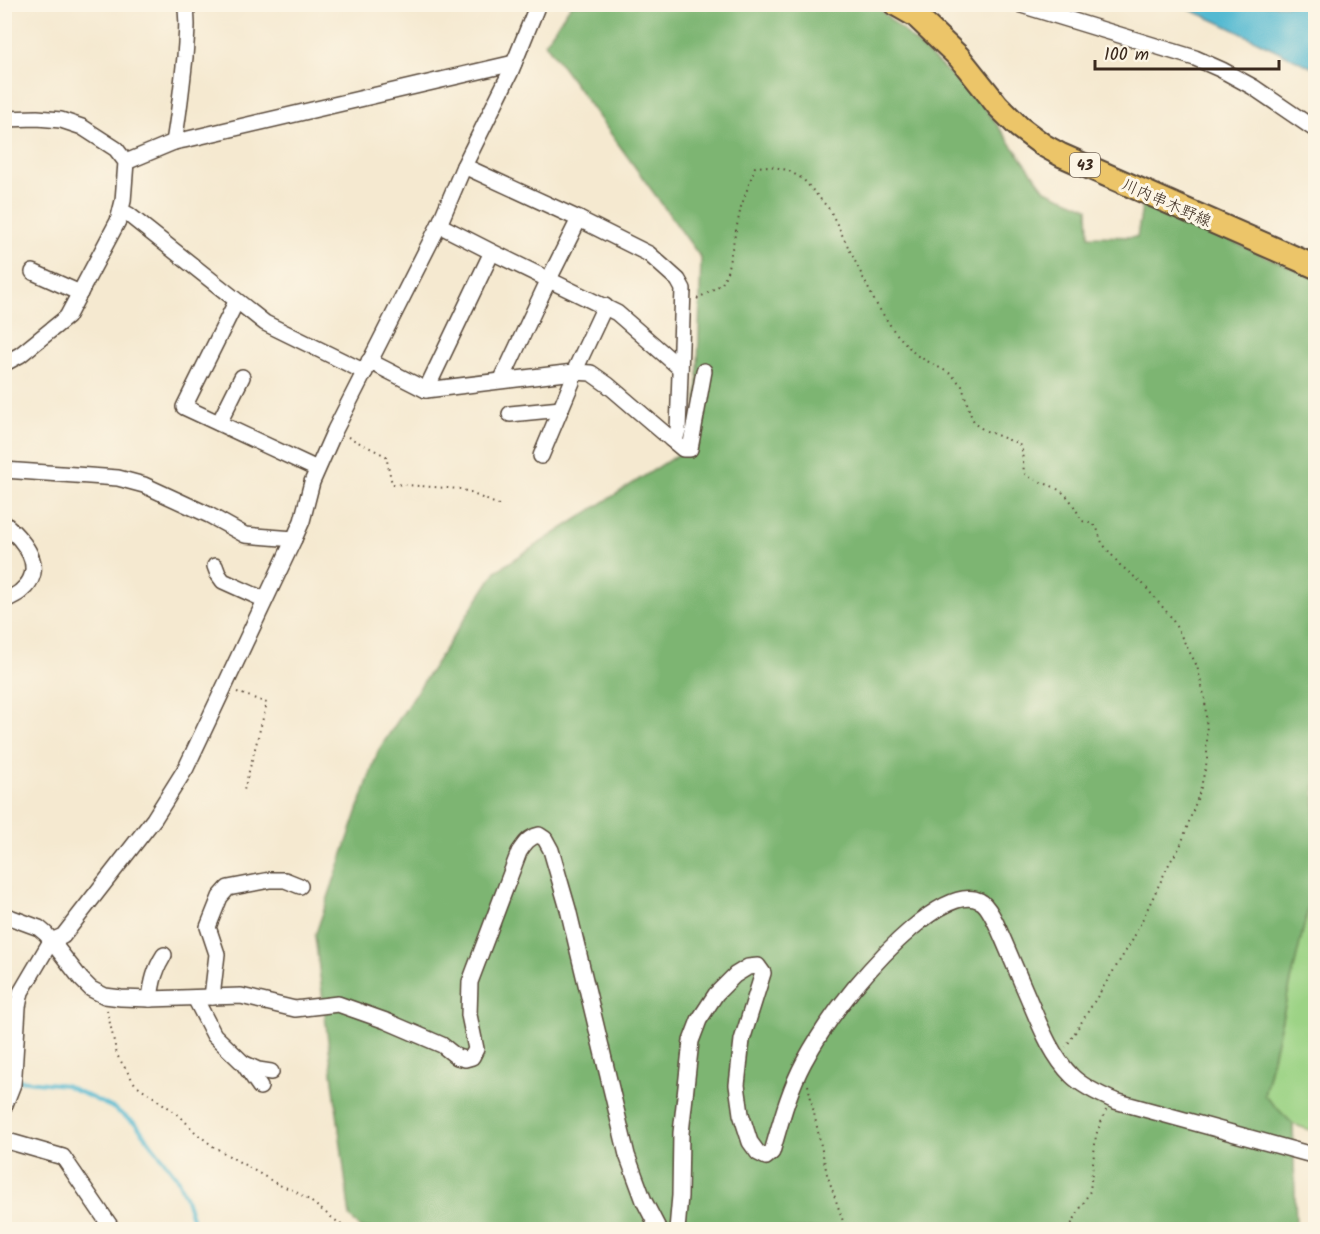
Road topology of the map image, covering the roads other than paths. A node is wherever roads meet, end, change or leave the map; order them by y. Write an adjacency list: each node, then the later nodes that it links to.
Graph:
1 (185, 4): 8 (street)
2 (538, 4): 5 (street)
3 (895, 4): 15 (main road, 川内串木野線 / 43)
4 (1018, 4): 7 (street)
5 (514, 63): 8 (street); 10 (street)
6 (4, 119): 9 (street)
7 (1316, 130)
8 (174, 142): 9 (street)
9 (126, 162): 11 (street)
10 (464, 166): 12 (street); 13 (street)
11 (121, 211): 18 (street); 19 (street)
12 (579, 219): 17 (street); 23 (street)
13 (439, 225): 14 (street); 22 (street)
14 (492, 252): 17 (street); 28 (street)
15 (1316, 267)
16 (33, 272): 18 (street)
17 (549, 279): 20 (street); 27 (street)
18 (80, 293): 21 (street)
19 (236, 302): 22 (street); 31 (street)
20 (605, 306): 23 (street); 25 (street)
21 (4, 362)
22 (367, 367): 28 (street); 35 (street)
23 (680, 368): 32 (street)
24 (704, 371): 32 (street)
25 (574, 372): 27 (street); 29 (street); 32 (street)
26 (242, 377): 31 (street)
27 (502, 379): 28 (street)
28 (426, 390)
29 (561, 409): 30 (street); 33 (street)
30 (510, 414)
31 (219, 423): 35 (street)
32 (671, 439)
33 (541, 456)
34 (4, 470): 37 (street)
35 (317, 470): 37 (street)
36 (4, 522): 40 (street)
37 (294, 539): 39 (street)
38 (216, 566): 39 (street)
39 (265, 600): 43 (street)
40 (4, 601)
41 (300, 886): 45 (street)
42 (4, 915): 43 (street)
43 (51, 941): 47 (street); 49 (street)
44 (164, 955): 47 (street)
45 (212, 997): 46 (street); 56 (street)
46 (195, 998): 47 (street); 48 (street)
47 (150, 999)
48 (243, 1063): 50 (street); 51 (street)
49 (9, 1069): 52 (street)
50 (271, 1072)
51 (260, 1087)
52 (4, 1107)
53 (4, 1140): 55 (street)
54 (1316, 1156): 57 (street)
55 (114, 1230)
56 (659, 1230)
57 (677, 1230)

